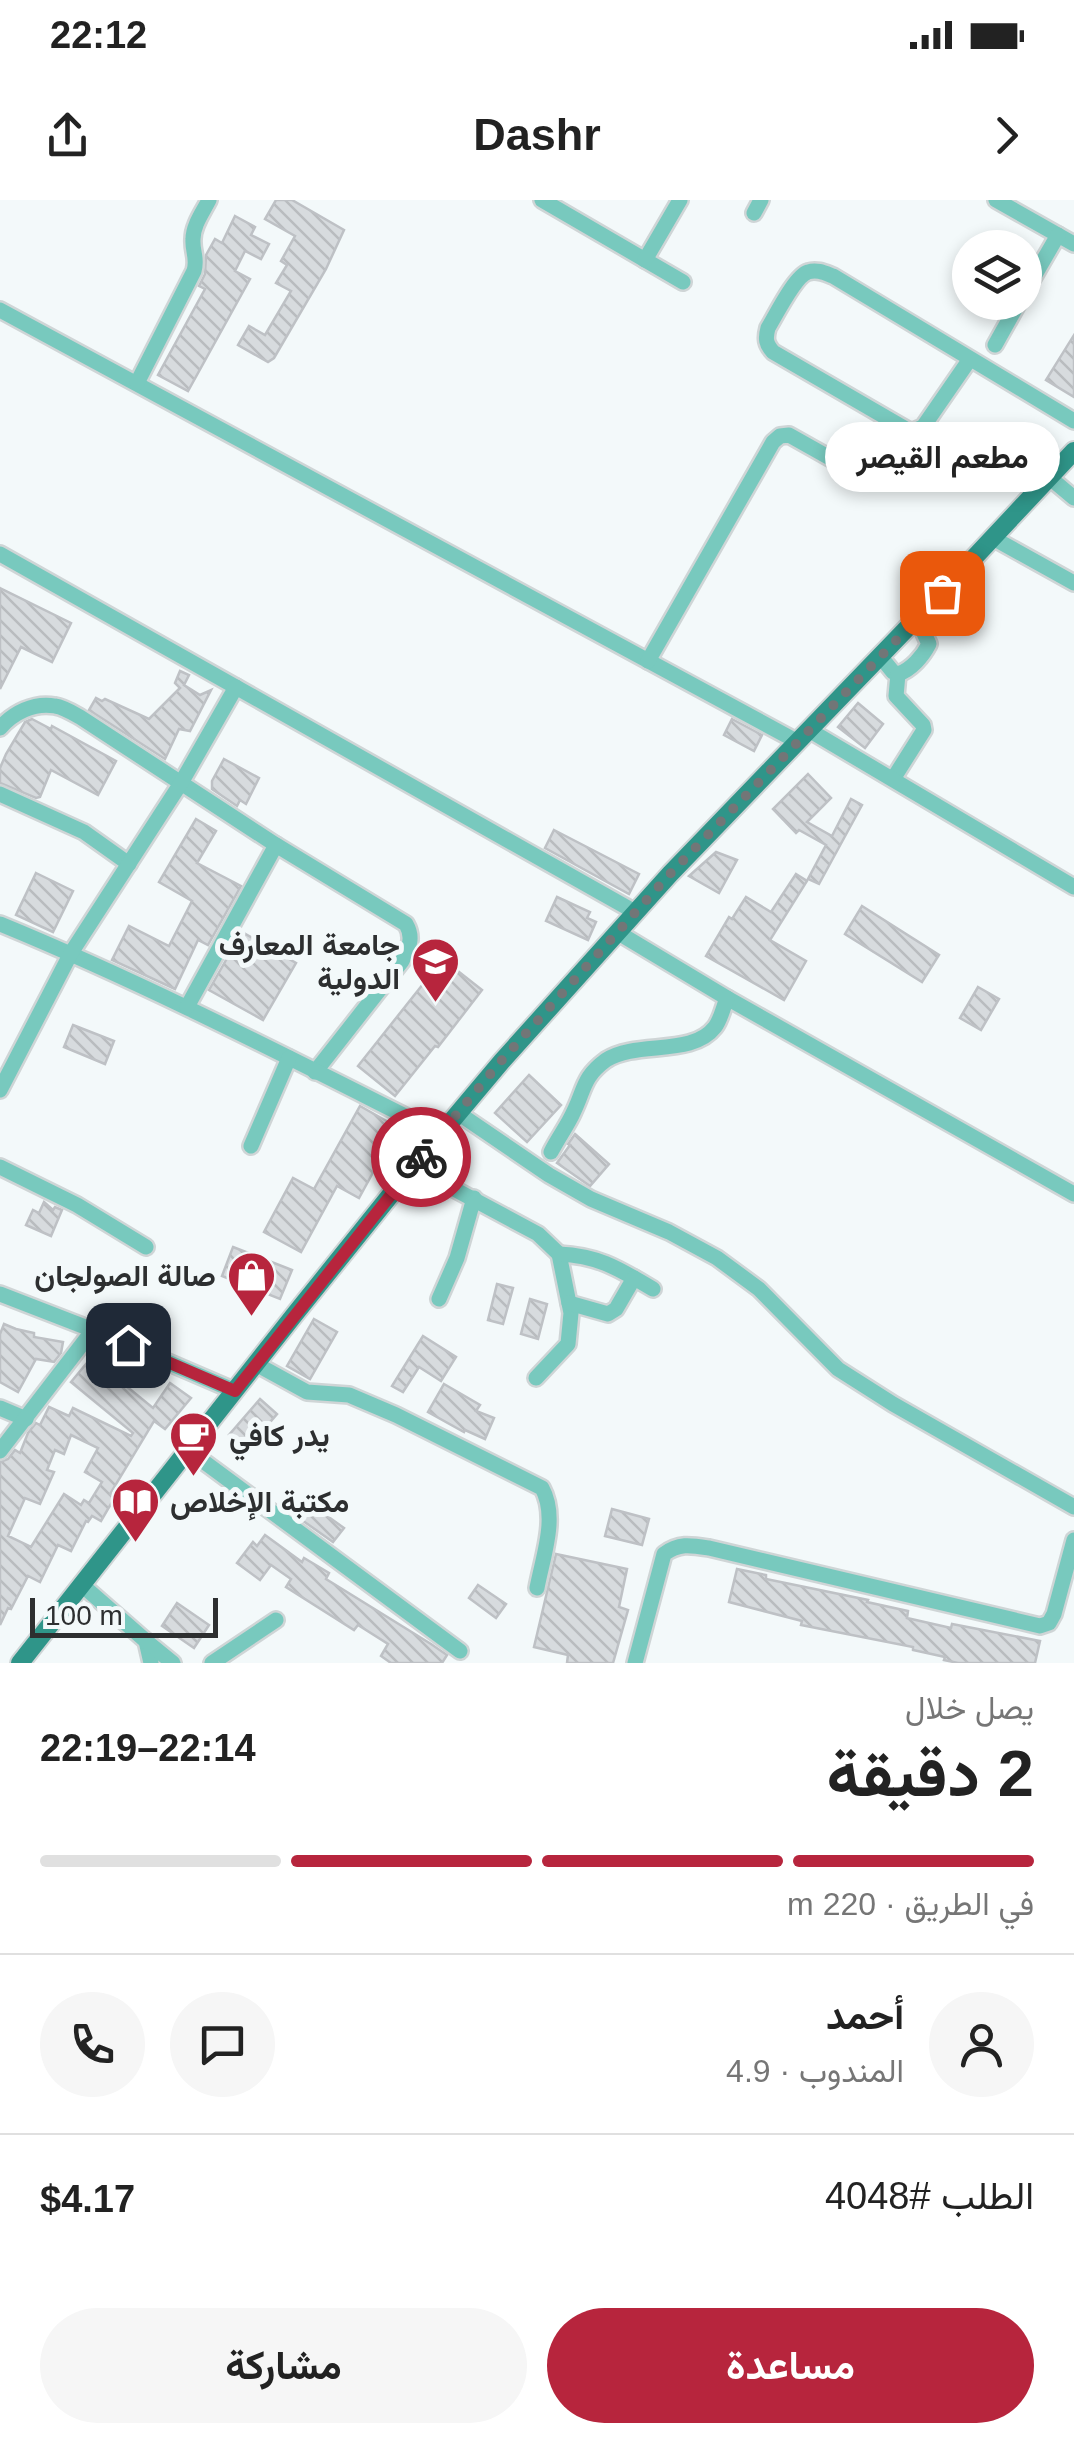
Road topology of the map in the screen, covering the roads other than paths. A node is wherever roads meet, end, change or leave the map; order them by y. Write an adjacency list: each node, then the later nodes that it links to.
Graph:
1 (208, 200): 14 (street)
2 (544, 200): 7 (street)
3 (680, 200): 7 (street)
4 (996, 200): 5 (street)
5 (1058, 235): 6 (street); 8 (street)
6 (1074, 244)
7 (645, 260): 9 (street)
8 (1042, 263)
9 (683, 282)
10 (0, 310): 14 (street)
11 (1009, 320): 12 (street)
12 (995, 345)
13 (970, 358): 13 (street); 15 (street)
14 (137, 383): 25 (street)
15 (1074, 421)
16 (1072, 457): 18 (main road)
17 (853, 471): 25 (street)
18 (1049, 477): 19 (street); 20 (main road)
19 (1074, 498)
20 (993, 538): 22 (street); 23 (main road)
21 (0, 554): 27 (street)
22 (1074, 584)
23 (917, 618): 24 (main road); 26 (street)
24 (880, 656): 26 (street); 29 (main road)
25 (648, 661): 29 (street)
26 (898, 674): 30 (street)
27 (236, 687): 31 (street); 36 (street)
28 (0, 728): 31 (street)
29 (804, 736): 30 (street); 36 (main road)
30 (893, 780): 35 (street)
31 (181, 783): 33 (street); 34 (street)
32 (0, 794): 34 (street)
33 (276, 845): 41 (street); 44 (street)
34 (128, 864): 39 (street)
35 (1074, 886)
36 (636, 912): 38 (main road)
37 (0, 924): 39 (street)
38 (617, 932): 40 (street); 46 (main road)
39 (71, 953): 41 (street); 43 (street)
40 (727, 998): 49 (street); 52 (street)
41 (187, 1006): 42 (street)
42 (289, 1058): 44 (street); 48 (street)
43 (6, 1063): 45 (street)
44 (315, 1072): 47 (street)
45 (0, 1090)
46 (458, 1113): 47 (main road); 69 (street)
47 (441, 1134): 50 (main road)
48 (251, 1146)
49 (551, 1152)
50 (413, 1167): 53 (street); 62 (main road)
51 (0, 1168): 54 (street)
52 (1074, 1194)
53 (474, 1198): 55 (street); 59 (street)
54 (146, 1246)
55 (559, 1254): 56 (street); 60 (street)
56 (634, 1278): 57 (street); 60 (street)
57 (653, 1289)
58 (0, 1294): 61 (street)
59 (438, 1299)
60 (570, 1303): 63 (street)
61 (93, 1330): 64 (street); 66 (street)
62 (256, 1364): 64 (main road); 72 (street)
63 (536, 1378)
64 (235, 1391): 67 (main road)
65 (0, 1408): 66 (street)
66 (26, 1419): 68 (street)
67 (188, 1450): 71 (main road); 75 (street)
68 (0, 1451)
69 (1074, 1506)
70 (1074, 1540): 82 (street)
71 (82, 1585): 74 (street); 77 (main road)
72 (537, 1588)
73 (276, 1620): 76 (street)
74 (146, 1641): 78 (street); 79 (street)
75 (460, 1651)
76 (227, 1653): 80 (street); 81 (street)
77 (20, 1663)
78 (151, 1663)
79 (173, 1663)
80 (212, 1663)
81 (241, 1663)
82 (635, 1663)

